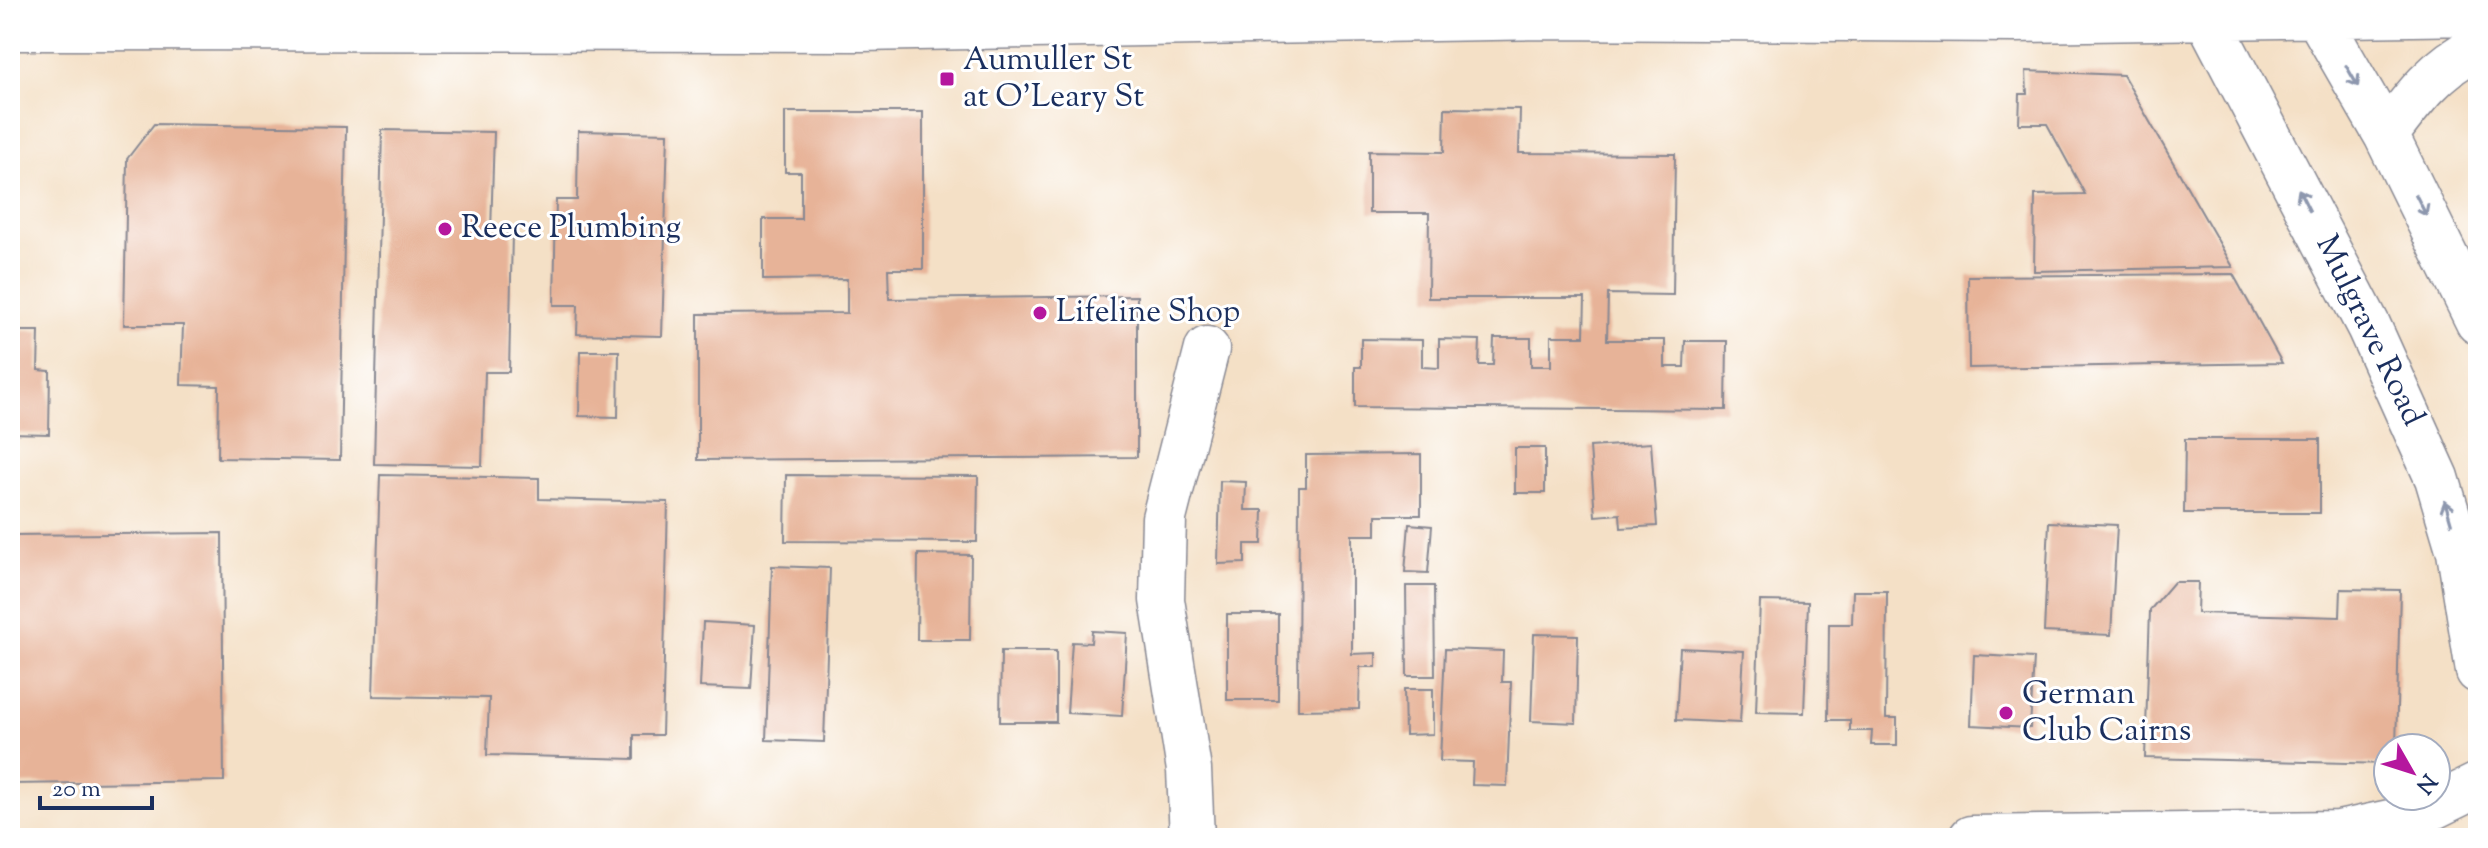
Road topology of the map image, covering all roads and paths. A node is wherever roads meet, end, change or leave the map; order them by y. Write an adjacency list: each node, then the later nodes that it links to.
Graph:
1 (2478, 13): 4 (main road)
2 (1543, 14): 3 (main road); 5 (main road)
3 (2206, 14): 4 (main road); 10 (main road, Mulgrave Road, one-way to 3)
4 (2316, 14): 7 (main road, one-way to 7)
5 (10, 28)
6 (2478, 47): 7 (main road)
7 (2386, 135): 8 (main road, one-way to 8)
8 (2478, 322)
9 (1207, 349): 13 (main road)
10 (2478, 671)
11 (2478, 785): 12 (main road)
12 (2347, 836): 14 (main road)
13 (1192, 838)
14 (1971, 838)

